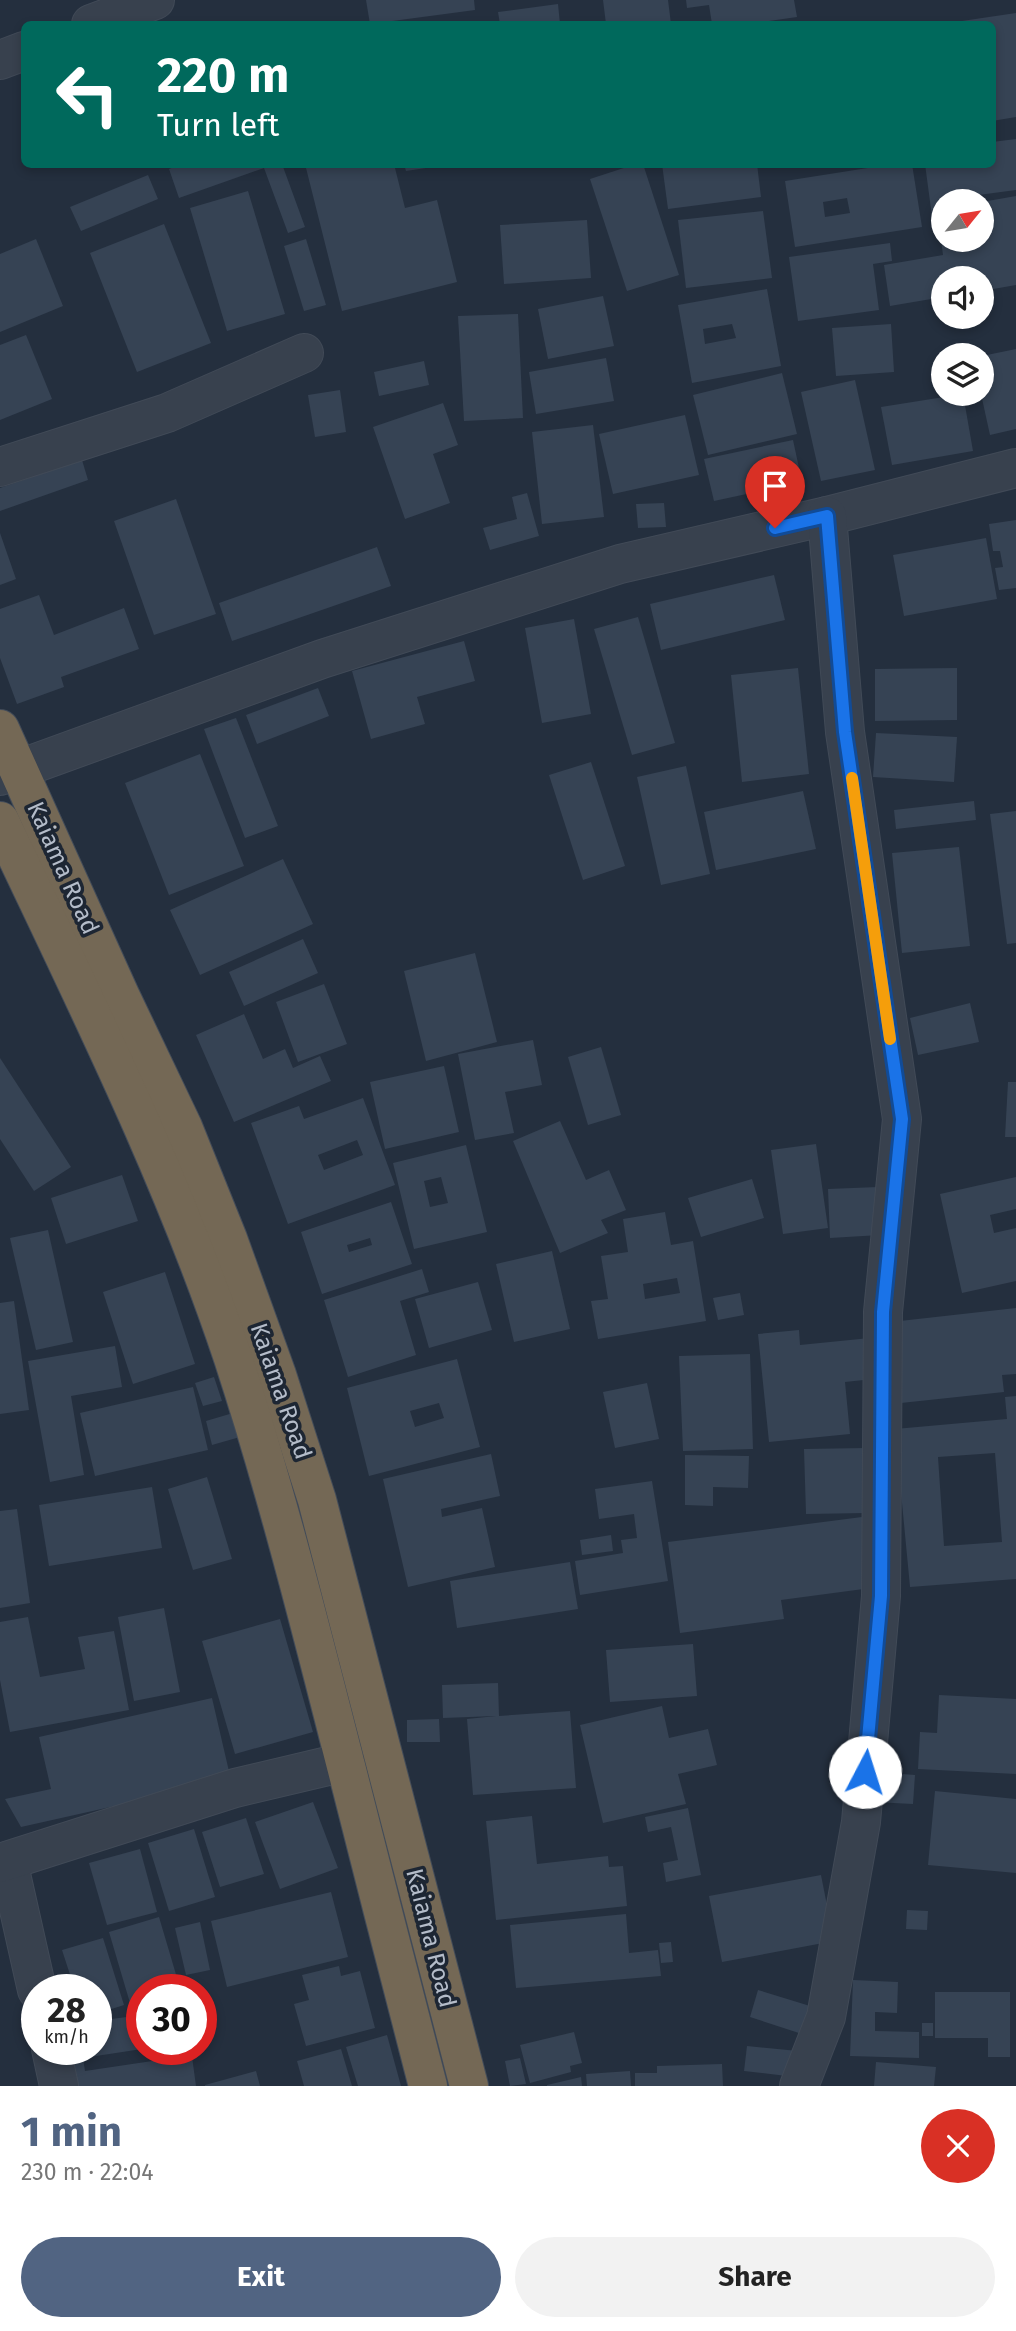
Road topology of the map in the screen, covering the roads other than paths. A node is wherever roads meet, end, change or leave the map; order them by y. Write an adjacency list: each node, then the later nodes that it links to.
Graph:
1 (155, 0): 2 (street)
2 (100, 21)
3 (21, 52): 4 (street)
4 (0, 60)
5 (304, 353): 6 (street)
6 (0, 467)
7 (1016, 468): 8 (street)
8 (827, 516): 10 (street); 19 (street)
9 (0, 729): 10 (highway, Kaiama Road)
10 (9, 772): 18 (highway, Kaiama Road)
11 (0, 821): 12 (highway, Kaiama Road)
12 (345, 1762): 13 (street); 17 (highway, Kaiama Road)
13 (4, 1862): 14 (street)
14 (33, 1974)
15 (54, 2065): 16 (street)
16 (59, 2086)
17 (428, 2086)
18 (469, 2086)
19 (799, 2086)

